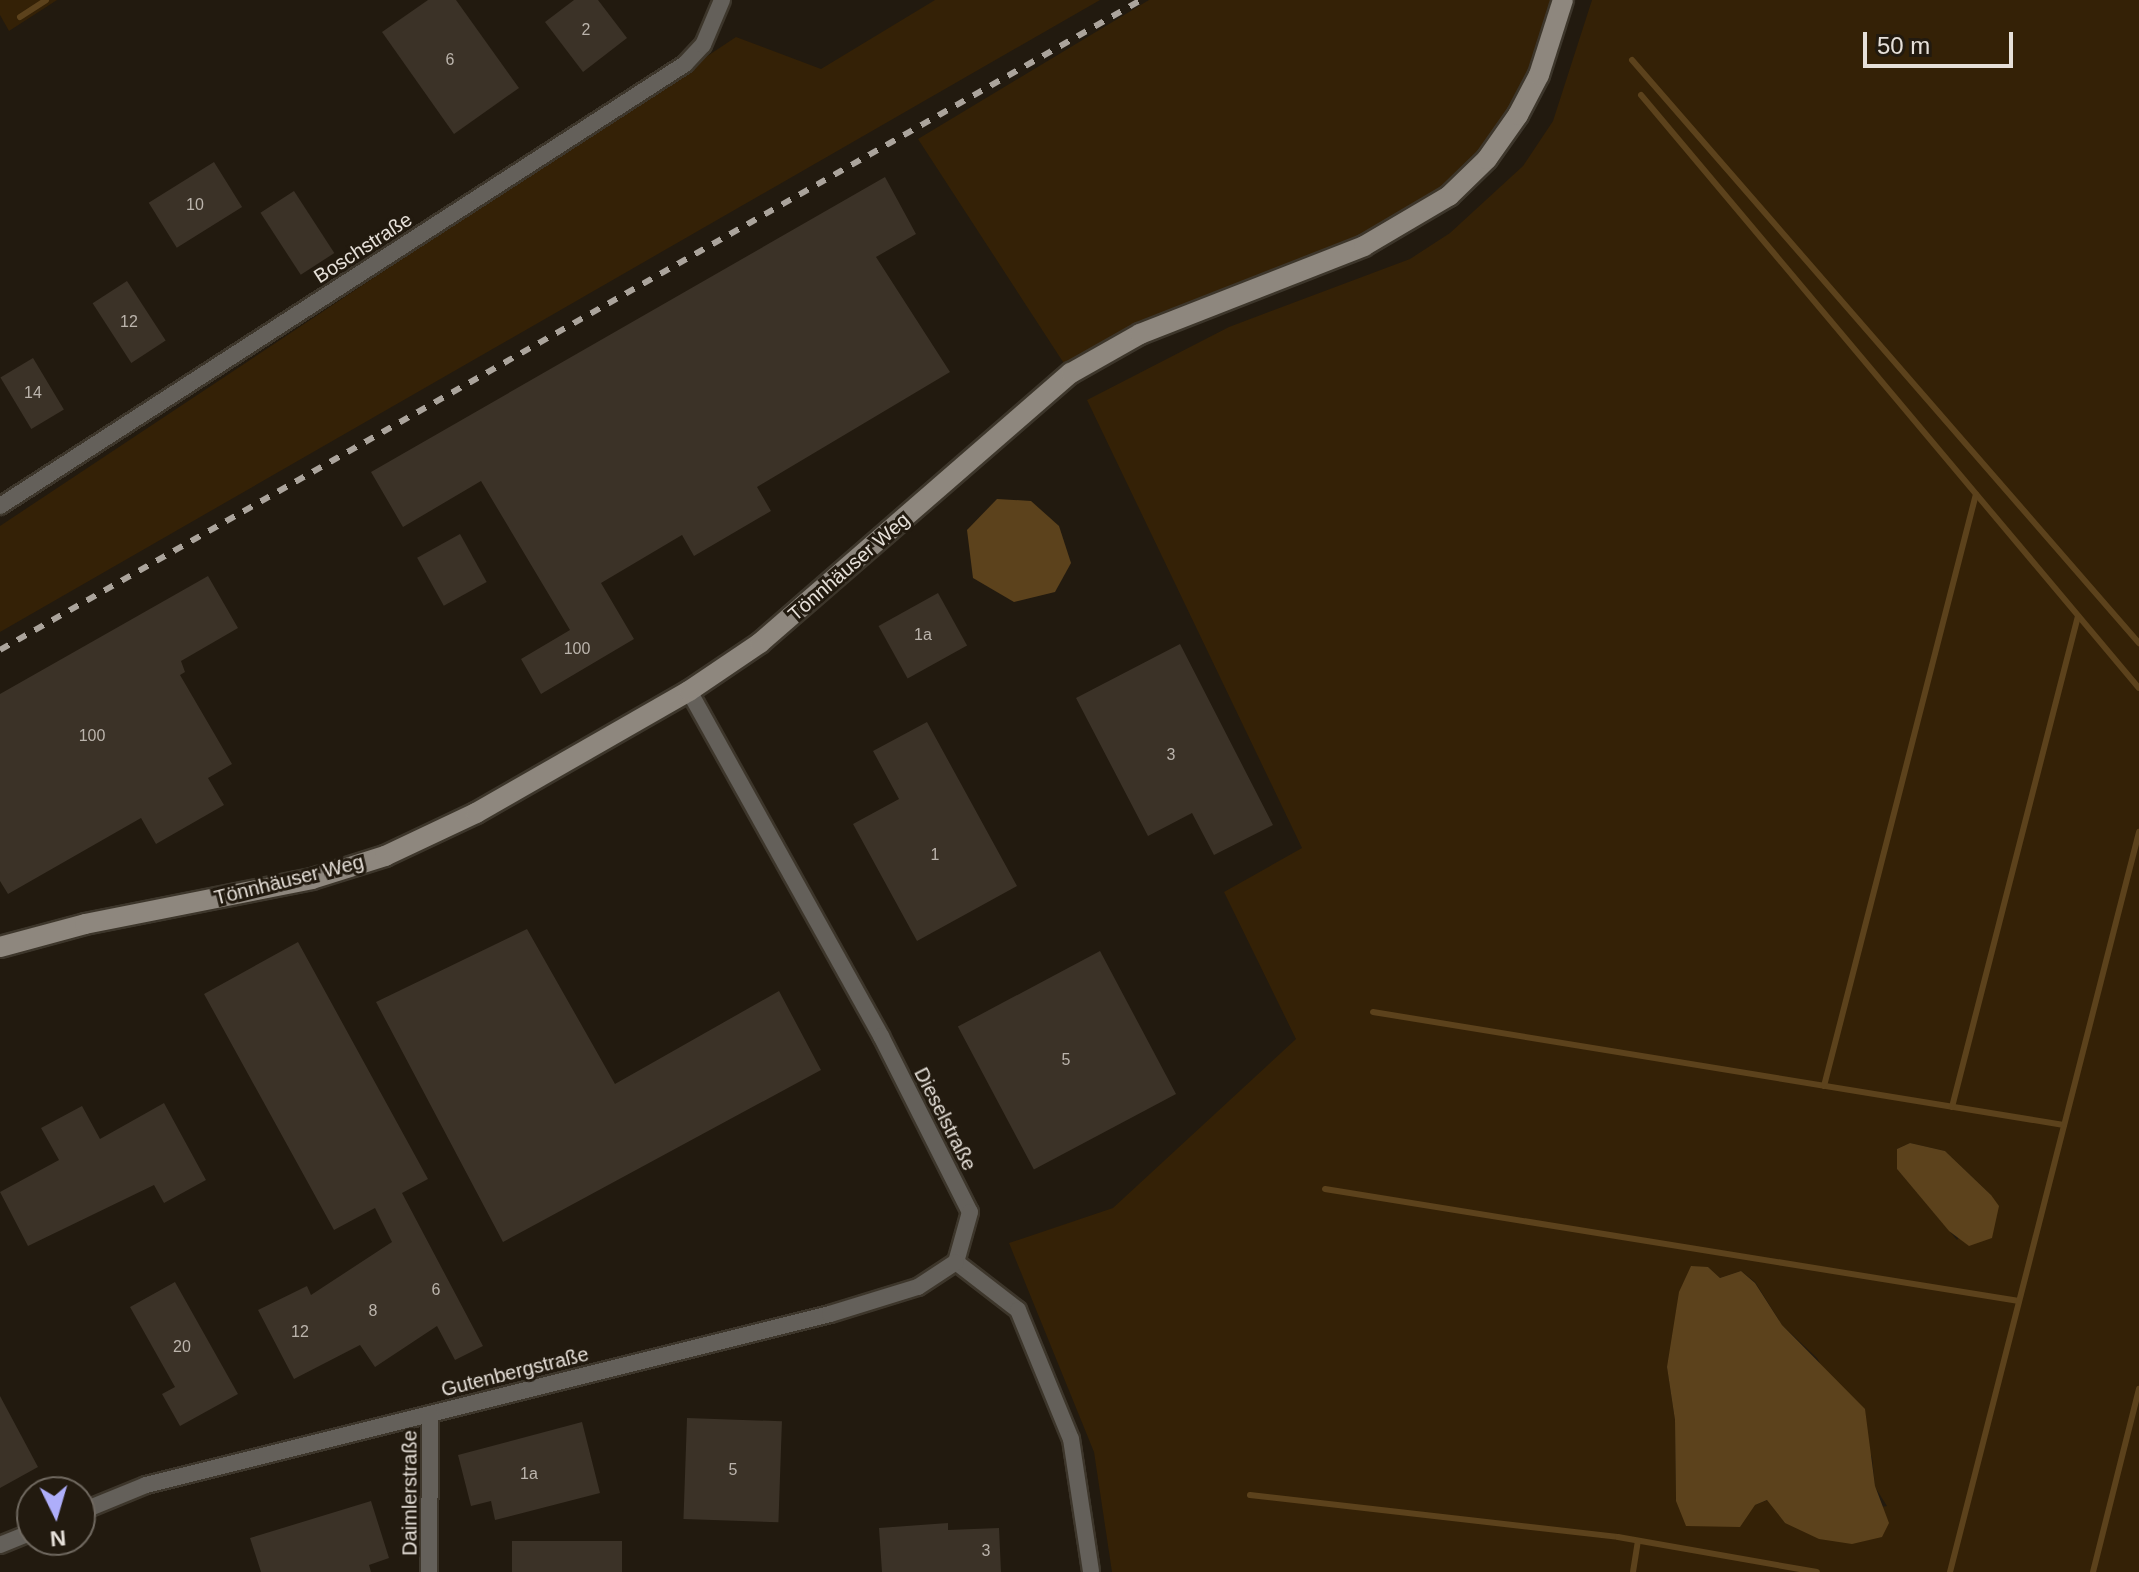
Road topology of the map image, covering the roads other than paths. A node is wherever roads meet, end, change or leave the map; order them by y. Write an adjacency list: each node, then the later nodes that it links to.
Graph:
1 (722, 0): 3 (street, Boschstraße)
2 (1563, 0): 4 (main road, Tönnhäuser Weg)
3 (0, 506)
4 (689, 691): 5 (main road, Tönnhäuser Weg); 6 (street, Dieselstraße)
5 (0, 947)
6 (956, 1262): 7 (street, Gutenbergstraße); 10 (street)
7 (430, 1414): 8 (street, Gutenbergstraße); 9 (street, Daimlerstraße)
8 (96, 1505)
9 (429, 1572)
10 (1091, 1572)

